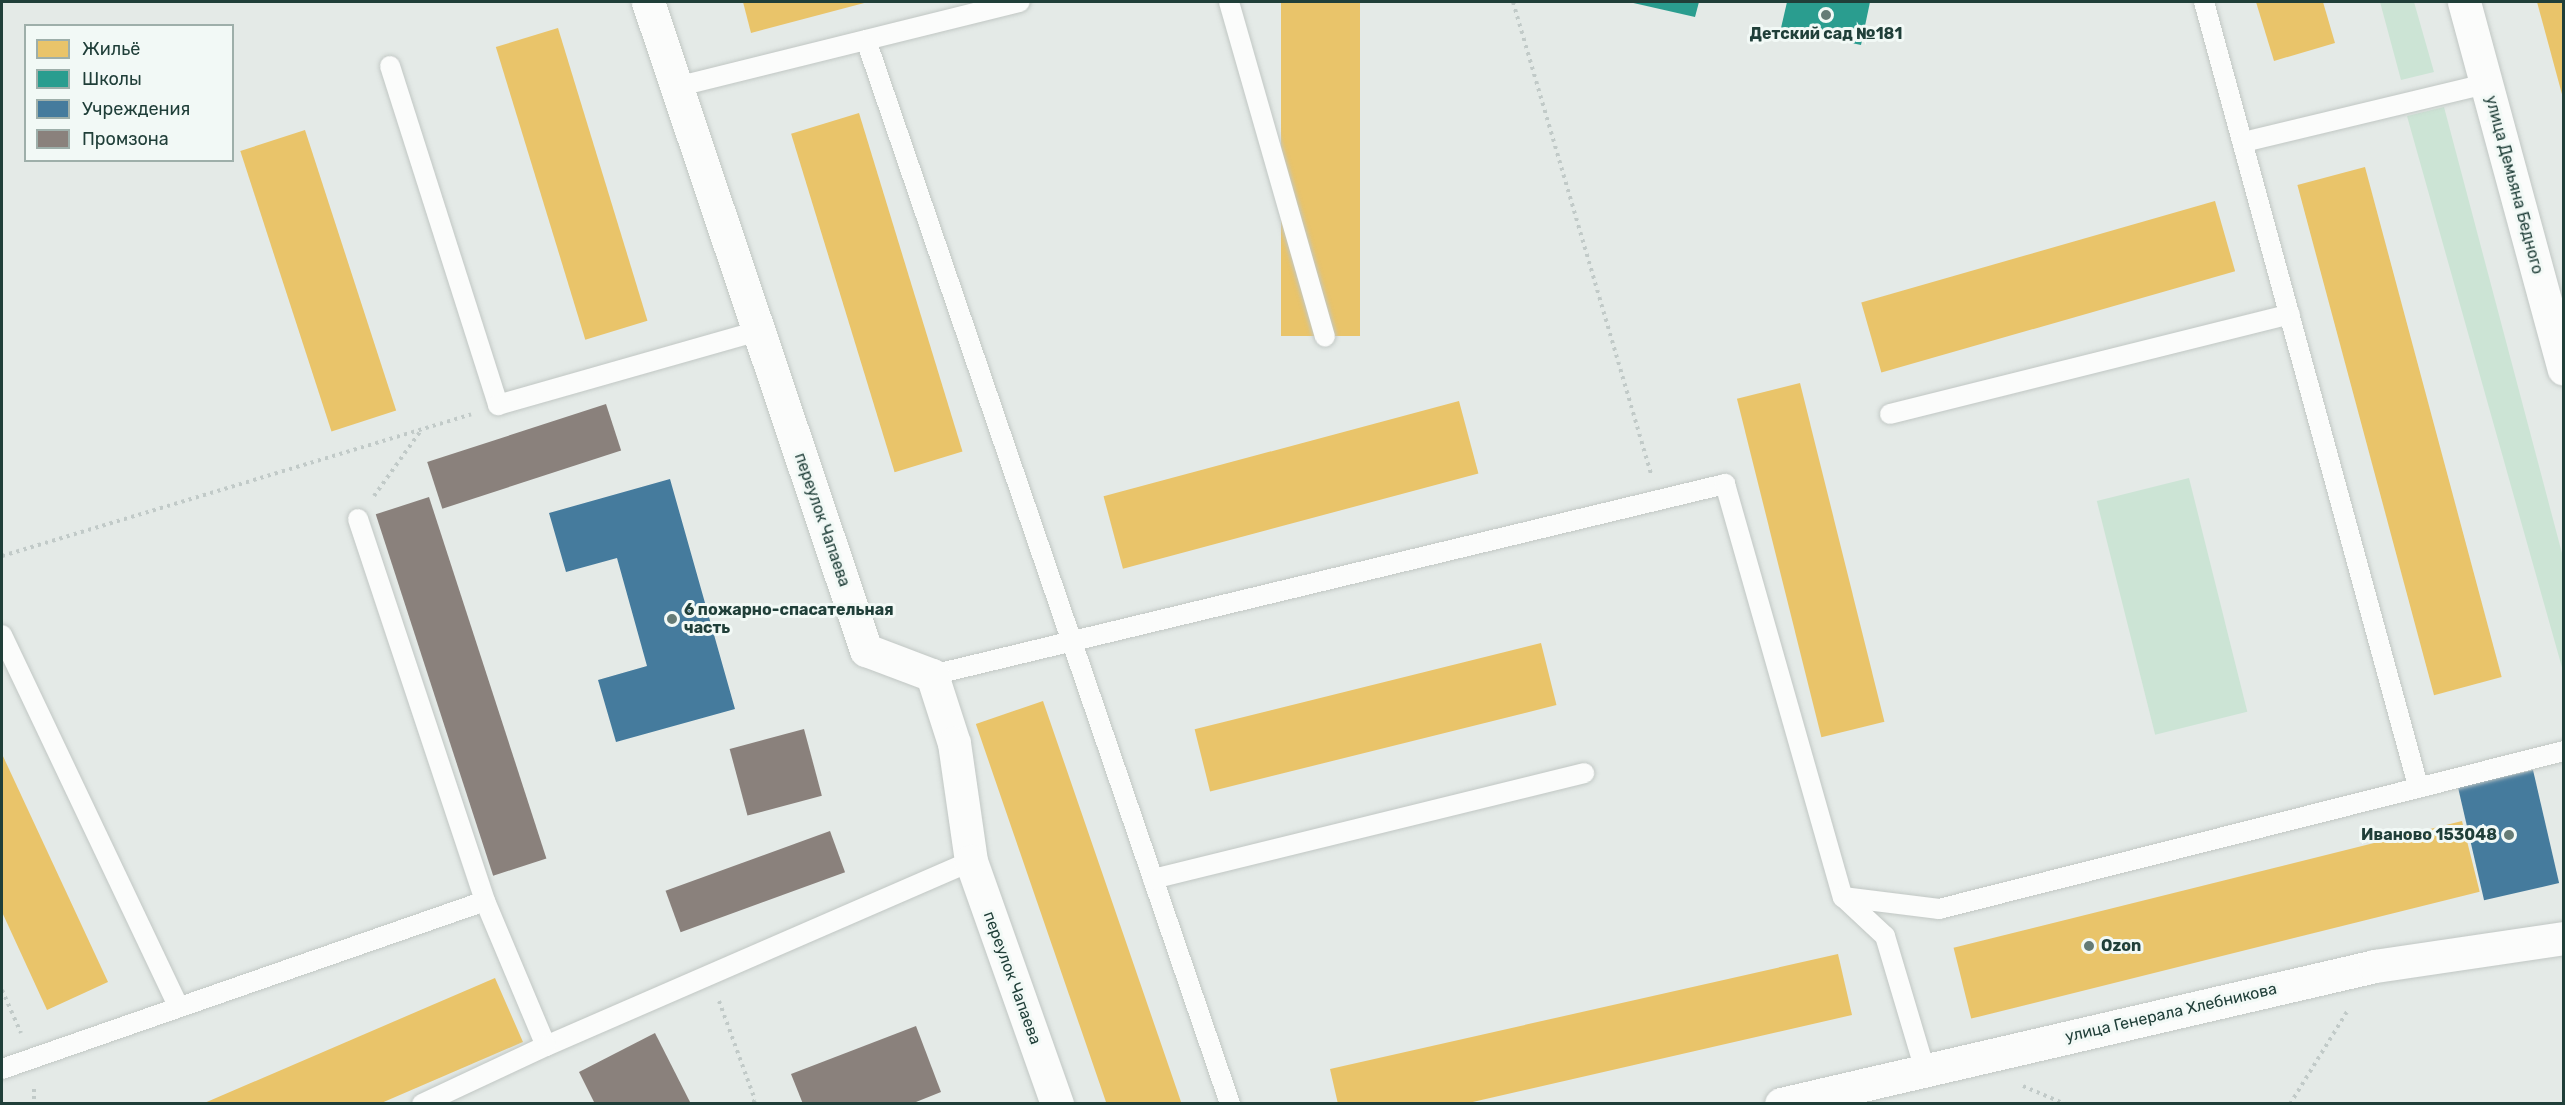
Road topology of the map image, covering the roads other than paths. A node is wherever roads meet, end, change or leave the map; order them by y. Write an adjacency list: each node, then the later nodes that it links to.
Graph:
1 (648, 2): 9 (street, переулок Чапаева)
2 (1020, 2): 6 (lane)
3 (1229, 2): 13 (lane)
4 (2204, 2): 10 (lane)
5 (2464, 2): 8 (street, улица Демьяна Бедного)
6 (866, 40): 9 (lane); 18 (lane)
7 (390, 66): 12 (lane)
8 (2486, 84): 10 (lane); 14 (street, улица Демьяна Бедного)
9 (676, 87): 12 (street, переулок Чапаева)
10 (2244, 142): 11 (lane)
11 (2290, 314): 15 (lane); 22 (lane)
12 (758, 331): 19 (street, переулок Чапаева)
13 (1325, 336)
14 (2564, 369)
15 (1890, 414)
16 (358, 519): 26 (lane)
17 (2, 635): 28 (lane)
18 (1070, 638): 19 (lane); 24 (lane); 25 (lane)
19 (932, 675): 23 (street, переулок Чапаева)
20 (2564, 751): 22 (lane)
21 (1584, 773): 24 (lane)
22 (2418, 786): 25 (lane)
23 (971, 861): 29 (lane); 33 (street, переулок Чапаева)
24 (1153, 879): 34 (lane)
25 (1843, 897): 31 (lane)
26 (485, 902): 28 (lane); 29 (lane)
27 (2564, 938): 31 (street, улица Генерала Хлебникова)
28 (177, 1004): 30 (lane)
29 (546, 1046): 32 (lane)
30 (2, 1069)
31 (1925, 1070): 35 (street, улица Генерала Хлебникова)
32 (422, 1104)
33 (1057, 1104)
34 (1230, 1104)
35 (1781, 1104)

